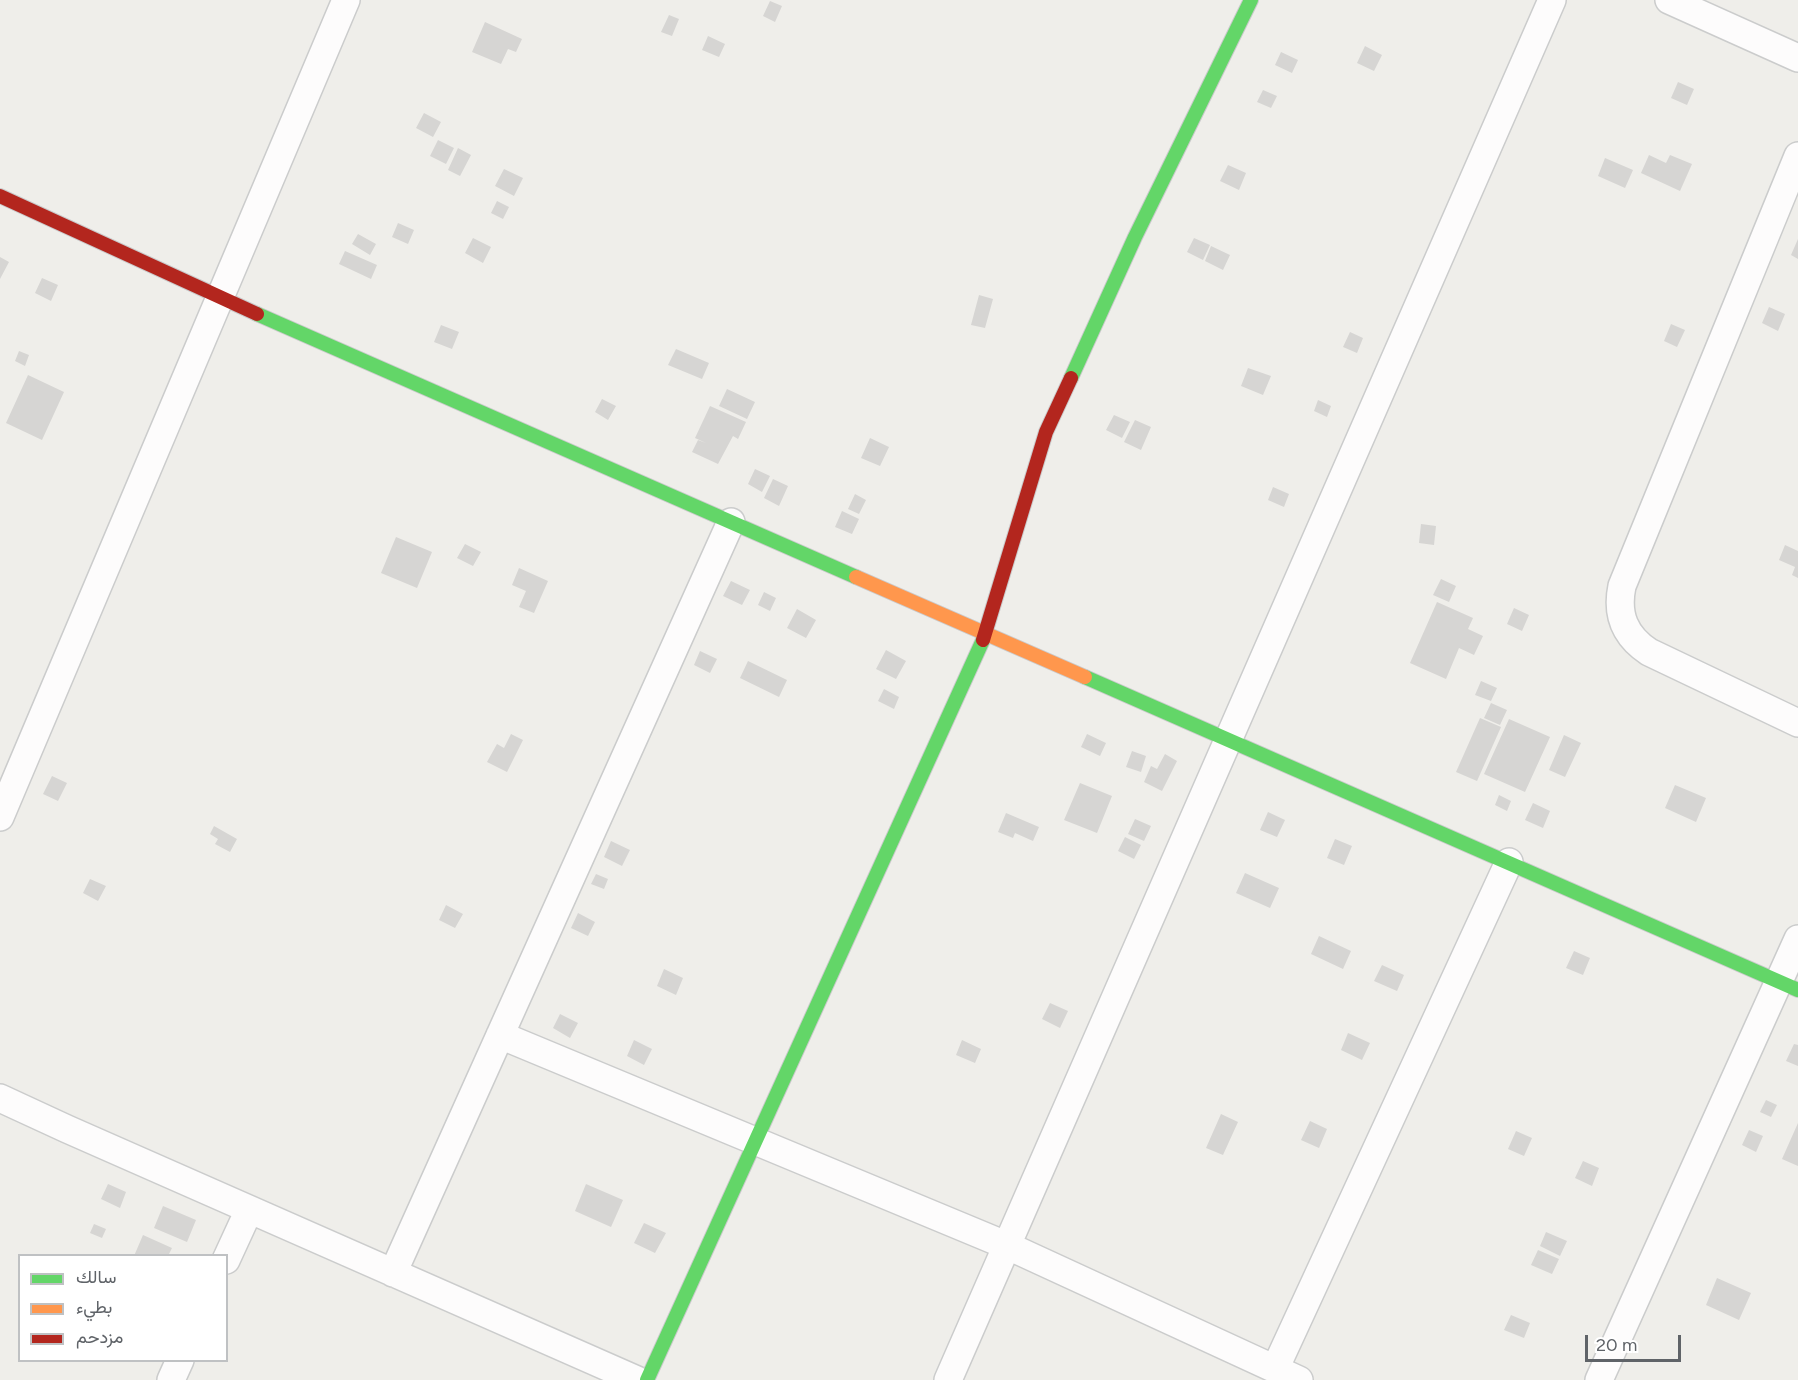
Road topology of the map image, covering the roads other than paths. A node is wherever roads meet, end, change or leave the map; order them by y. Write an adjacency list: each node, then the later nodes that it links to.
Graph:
1 (346, 0): 8 (street)
2 (1251, 0): 10 (street)
3 (1552, 0): 12 (street)
4 (1669, 0): 5 (street)
5 (1798, 58)
6 (1798, 156): 11 (street)
7 (0, 196): 8 (street)
8 (221, 298): 9 (street); 13 (street)
9 (731, 522): 10 (street); 17 (street)
10 (986, 634): 12 (street); 19 (street)
11 (1798, 723)
12 (1228, 741): 14 (street); 21 (street)
13 (0, 817)
14 (1509, 862): 16 (street); 25 (street)
15 (1798, 939): 16 (street)
16 (1788, 986): 30 (street)
17 (500, 1035): 19 (street); 23 (street)
18 (0, 1098): 20 (street)
19 (755, 1141): 21 (street); 28 (street)
20 (249, 1210): 22 (street); 23 (street)
21 (1008, 1246): 25 (street); 29 (street)
22 (228, 1256)
23 (393, 1273): 27 (street)
24 (179, 1362): 26 (street)
25 (1287, 1375)
26 (171, 1380)
27 (637, 1380)
28 (647, 1380)
29 (948, 1380)
30 (1599, 1380)

